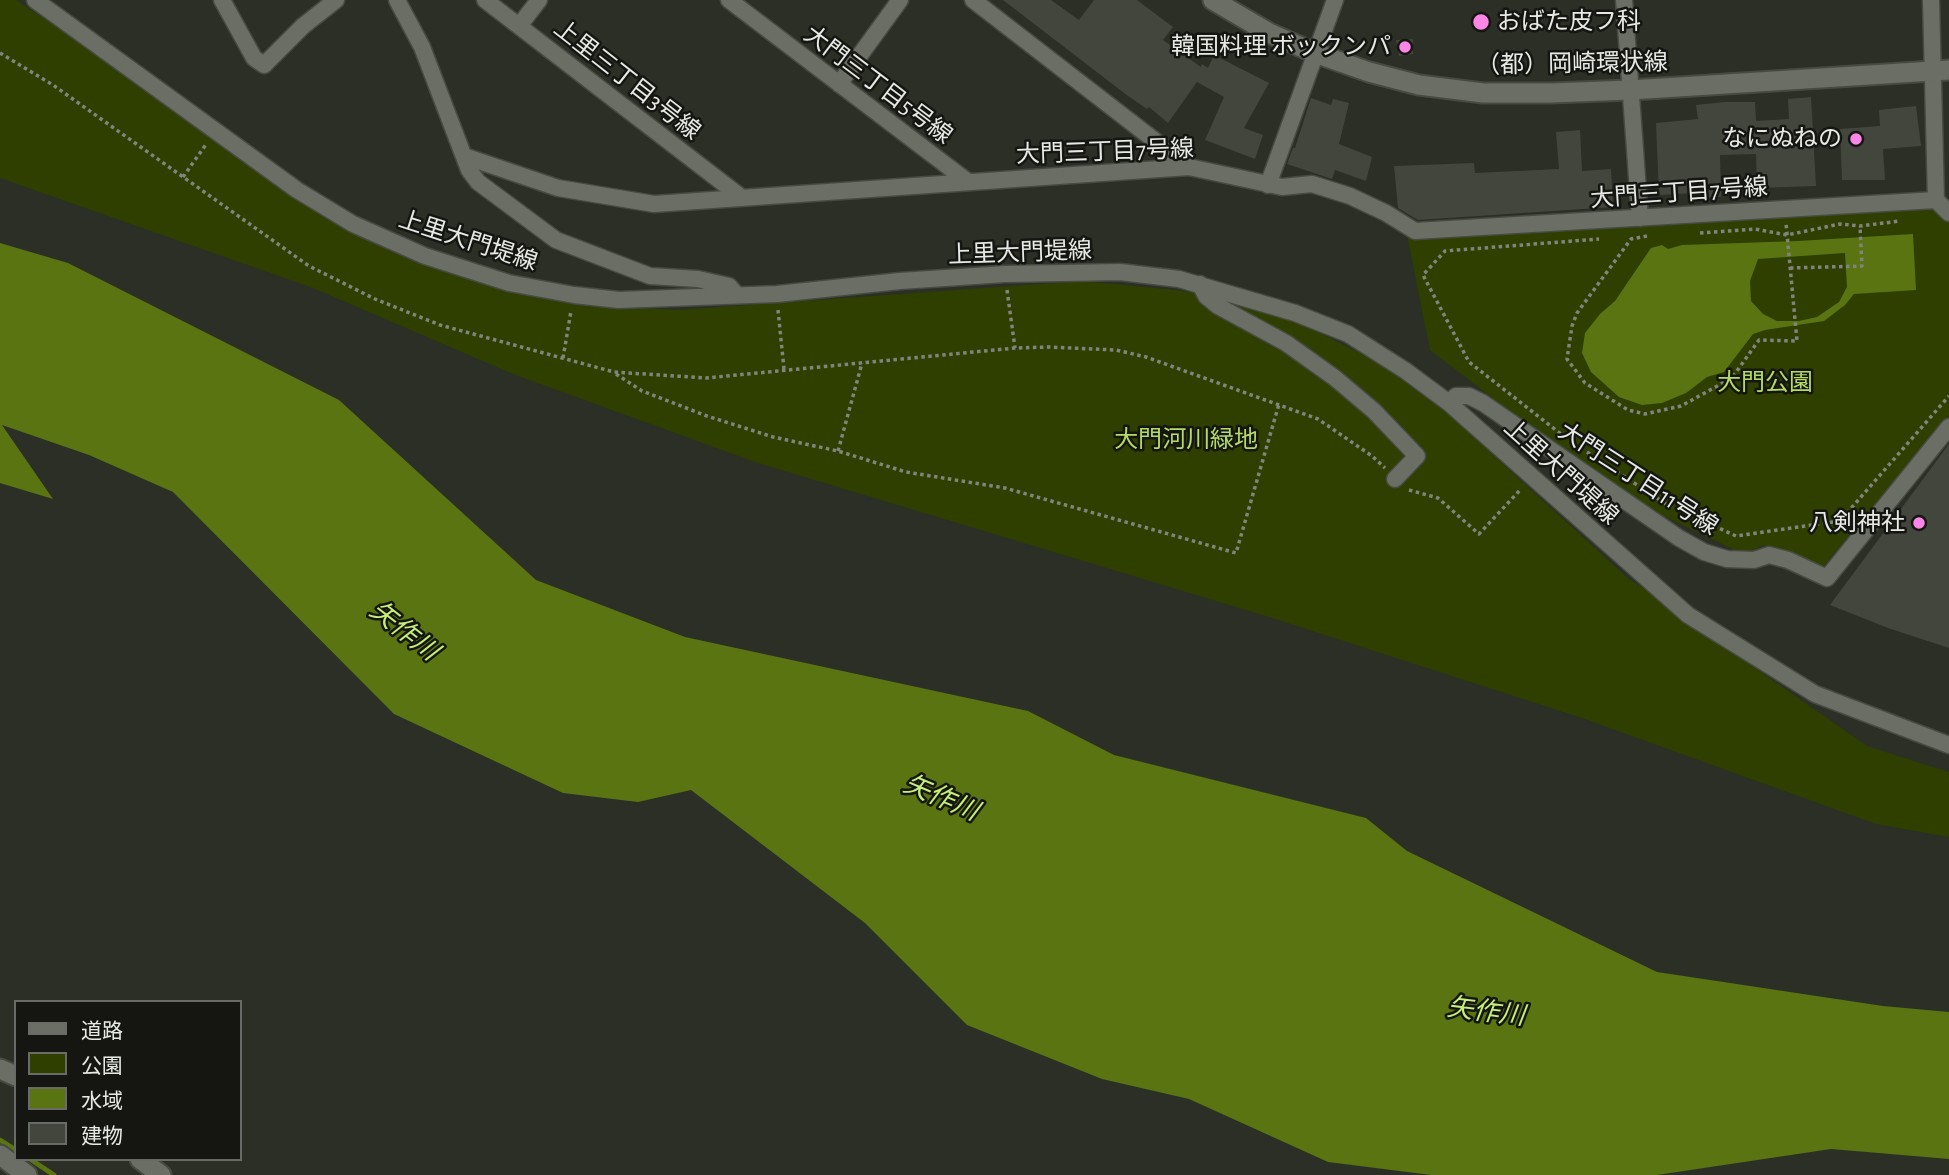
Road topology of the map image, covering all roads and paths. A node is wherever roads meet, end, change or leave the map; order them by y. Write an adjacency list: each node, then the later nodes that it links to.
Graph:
1 (35, 0): 20 (street, 上里大門堤線)
2 (222, 0): 3 (street)
3 (336, 0)
4 (397, 0): 21 (street)
5 (485, 0): 14 (street, 上里三丁目3号線)
6 (539, 0): 14 (street)
7 (729, 0): 18 (street, 大門三丁目5号線)
8 (900, 0): 18 (street)
9 (973, 0): 22 (street)
10 (1213, 0): 16 (street, （都）岡崎環状線)
11 (1335, 0): 16 (street)
12 (1624, 0): 19 (street)
13 (1931, 0): 17 (street)
14 (519, 26): 26 (street, 上里三丁目3号線)
15 (0, 53): 23 (path)
16 (1315, 54): 19 (street, （都）岡崎環状線); 25 (street)
17 (1941, 71): 19 (street, （都）岡崎環状線); 27 (street)
18 (839, 84): 24 (street, 大門三丁目5号線)
19 (1630, 90): 29 (street)
20 (216, 130): 23 (path); 40 (street, 上里大門堤線)
21 (464, 156): 26 (street, 大門三丁目7号線); 41 (street)
22 (1189, 167): 24 (street, 大門三丁目7号線); 25 (street, 大門三丁目7号線)
23 (182, 177): 43 (path)
24 (967, 181): 26 (street, 大門三丁目7号線)
25 (1268, 184): 29 (street, 大門三丁目7号線)
26 (741, 197)
27 (1936, 200): 28 (street); 29 (street, 大門三丁目7号線)
28 (1949, 213)
29 (1640, 218)
30 (1909, 219): 31 (path)
31 (1860, 226): 32 (path); 36 (path)
32 (1689, 233)
33 (1628, 236): 36 (path)
34 (1602, 239): 51 (path)
35 (1787, 239): 36 (path)
36 (1790, 268)
37 (1005, 274): 38 (street, 上里大門堤線); 39 (street, 上里大門堤線); 42 (path)
38 (1200, 284): 48 (street, 上里大門堤線); 55 (street)
39 (777, 294): 41 (street, 上里大門堤線); 45 (path)
40 (574, 295): 41 (street, 上里大門堤線); 43 (path)
41 (737, 295)
42 (1015, 348): 44 (path); 49 (path)
43 (563, 358): 46 (path)
44 (862, 363): 45 (path); 53 (path)
45 (784, 369): 46 (path)
46 (614, 372): 53 (path)
47 (1949, 396): 52 (path)
48 (1449, 403): 50 (street, 大門三丁目11号線); 54 (street, 上里大門堤線)
49 (1279, 404): 53 (path); 55 (path)
50 (1949, 427)
51 (1570, 441)
52 (1581, 448)
53 (838, 451)
54 (1532, 477): 55 (path); 56 (street, 上里大門堤線)
55 (1395, 479)
56 (1949, 745)
57 (0, 1155): 59 (street)
58 (143, 1161): 60 (street)
59 (27, 1175)
60 (161, 1175)

